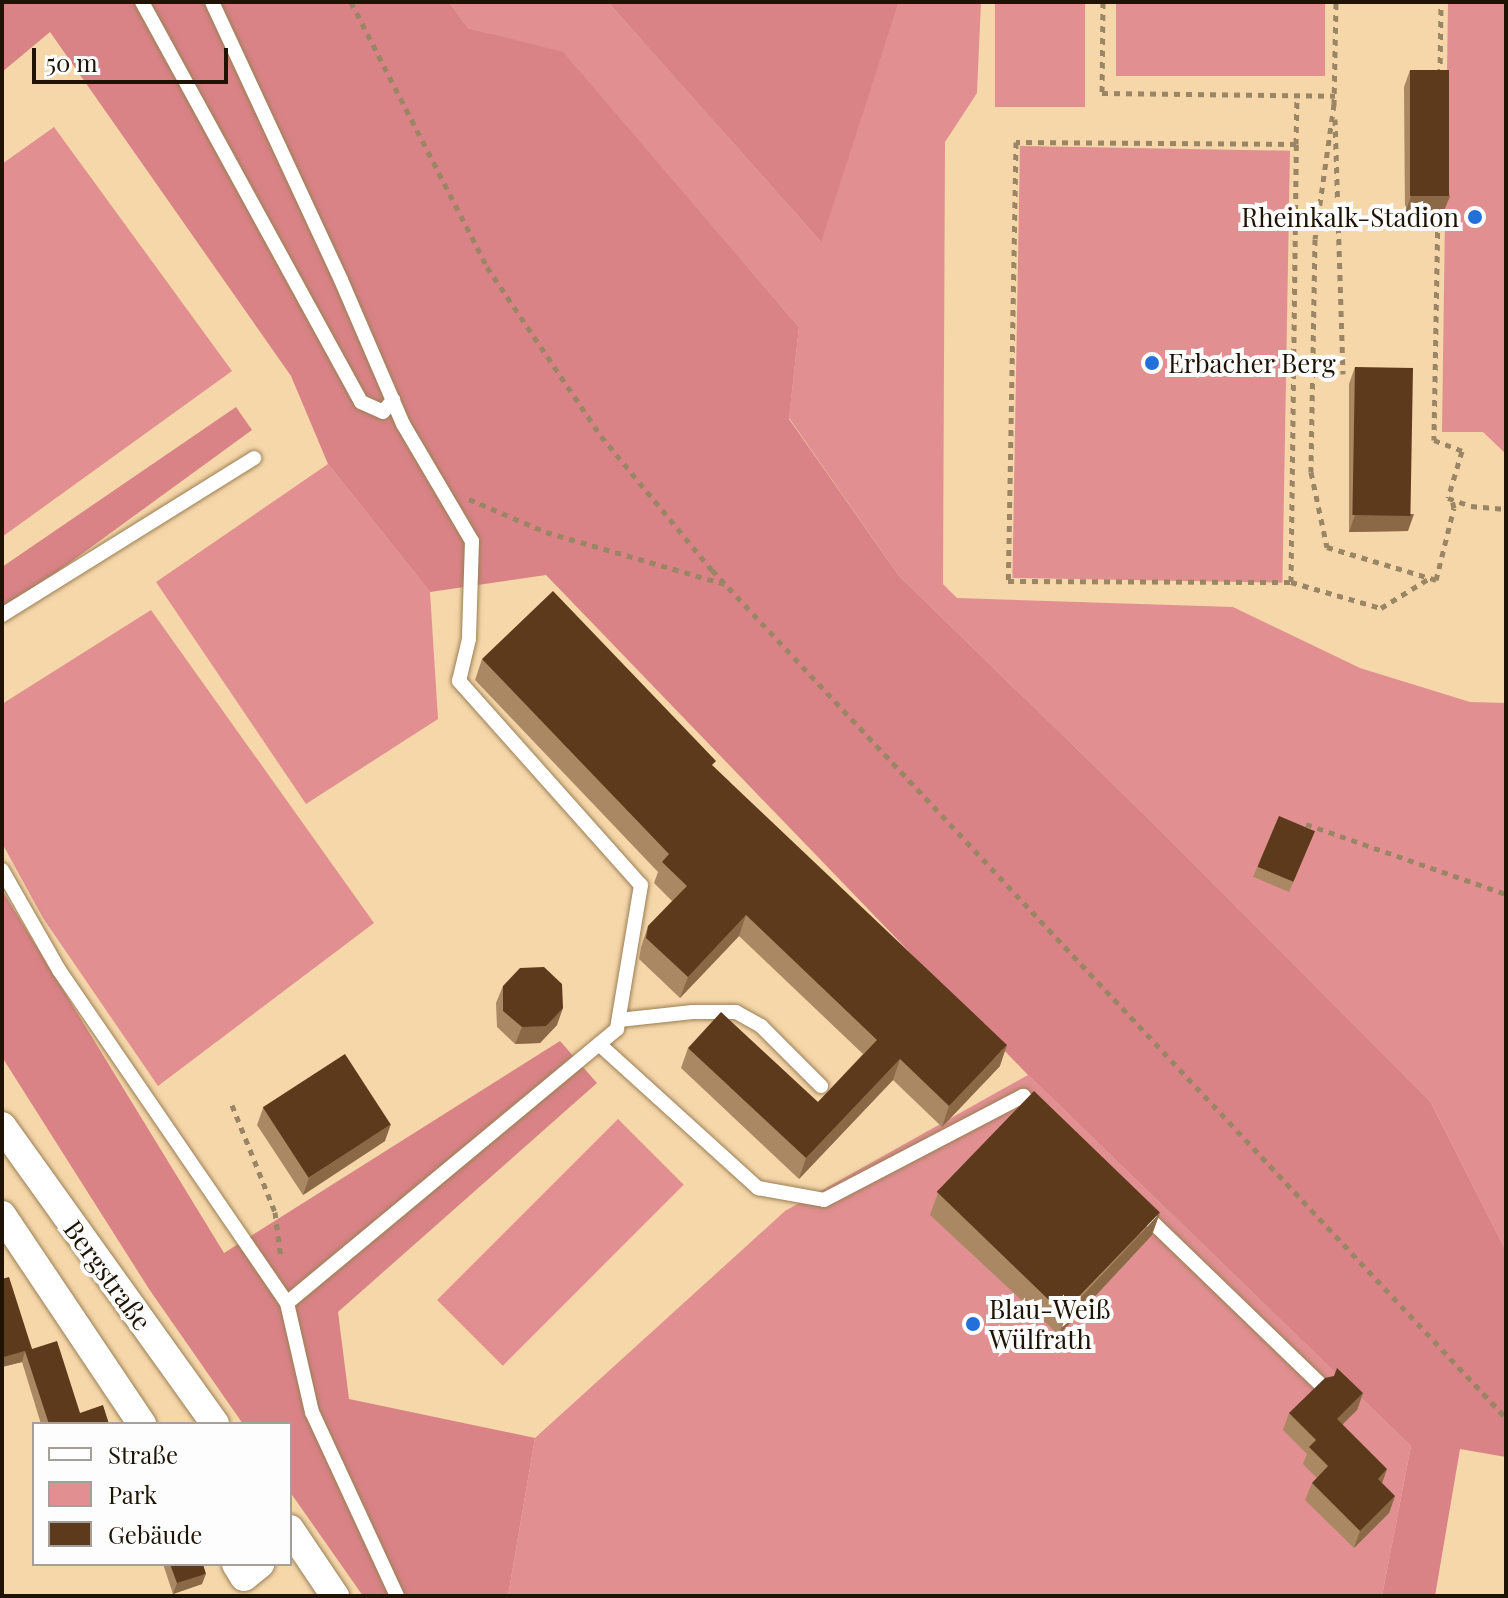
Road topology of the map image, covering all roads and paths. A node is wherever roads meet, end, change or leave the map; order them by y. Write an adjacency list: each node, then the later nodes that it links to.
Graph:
1 (142, 2): 14 (lane)
2 (212, 2): 14 (lane)
3 (351, 2): 21 (path)
4 (1103, 2): 8 (path)
5 (1336, 2): 9 (path)
6 (1441, 2): 7 (path)
7 (1440, 80)
8 (1297, 95): 9 (path); 11 (path)
9 (1335, 96): 10 (path)
10 (1334, 104): 13 (path); 19 (path)
11 (1296, 144): 20 (path); 20 (path)
12 (1438, 205): 17 (path)
13 (1343, 374)
14 (393, 400): 16 (lane)
15 (254, 458): 22 (lane)
16 (440, 486): 21 (path); 26 (lane)
17 (1452, 499): 18 (path); 19 (path)
18 (1506, 509)
19 (1430, 578): 20 (path)
20 (1291, 582)
21 (725, 584): 36 (path)
22 (2, 615)
23 (1306, 824): 25 (path)
24 (2, 870): 34 (lane)
25 (1506, 894)
26 (619, 1020): 27 (lane); 28 (lane)
27 (599, 1044): 30 (lane); 34 (lane)
28 (821, 1086)
29 (232, 1105): 34 (path)
30 (1046, 1118)
31 (2, 1126): 38 (street, Bergstraße)
32 (1137, 1207): 35 (lane)
33 (2, 1215): 37 (street, Bergstraße)
34 (287, 1303): 43 (lane)
35 (1321, 1385)
36 (1506, 1418)
37 (141, 1422)
38 (214, 1422)
39 (292, 1535): 42 (street)
40 (237, 1566): 41 (street)
41 (258, 1566)
42 (335, 1596)
43 (397, 1596)

